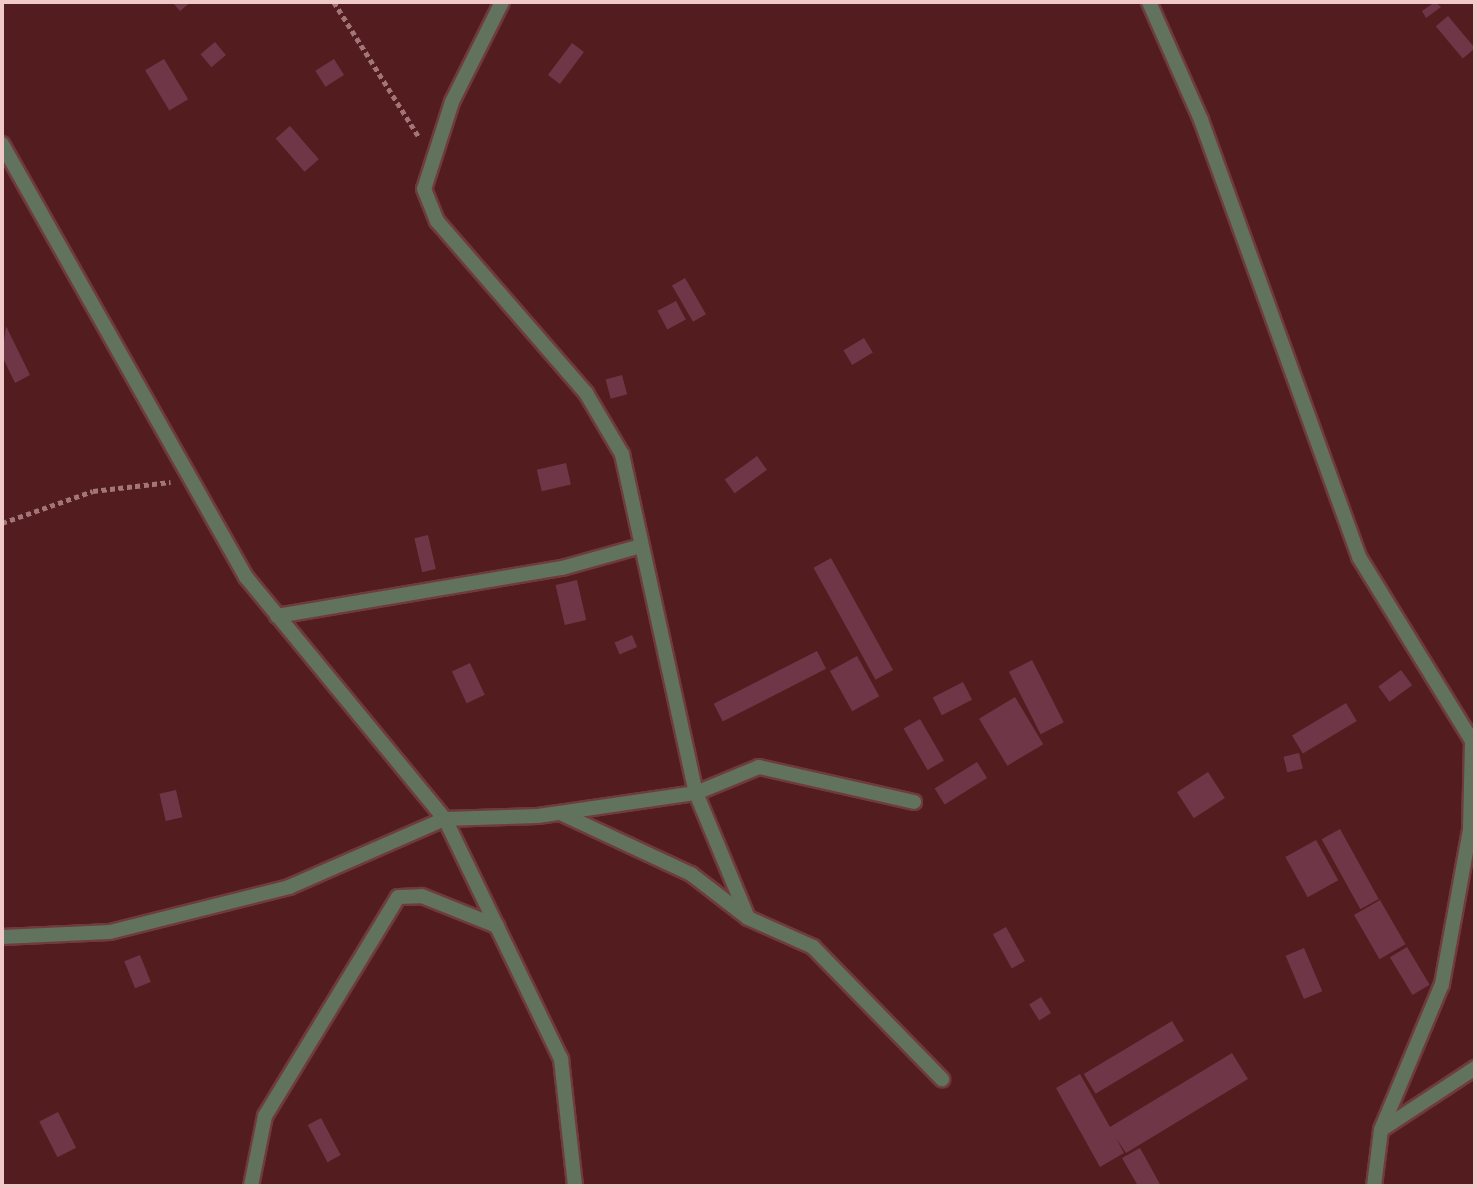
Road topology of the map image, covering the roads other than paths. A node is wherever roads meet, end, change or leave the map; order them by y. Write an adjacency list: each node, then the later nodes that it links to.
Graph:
1 (502, 2): 4 (street)
2 (1149, 2): 15 (street)
3 (2, 144): 5 (street)
4 (641, 547): 5 (street); 6 (street)
5 (277, 616): 9 (street)
6 (696, 793): 7 (street); 8 (street); 10 (street)
7 (914, 802)
8 (560, 813): 9 (street); 10 (street)
9 (444, 819): 11 (street); 12 (street)
10 (748, 918): 14 (street)
11 (497, 926): 16 (street); 17 (street)
12 (2, 937)
13 (1475, 1068): 15 (street)
14 (942, 1079)
15 (1381, 1130): 18 (street)
16 (251, 1186)
17 (575, 1186)
18 (1374, 1186)

